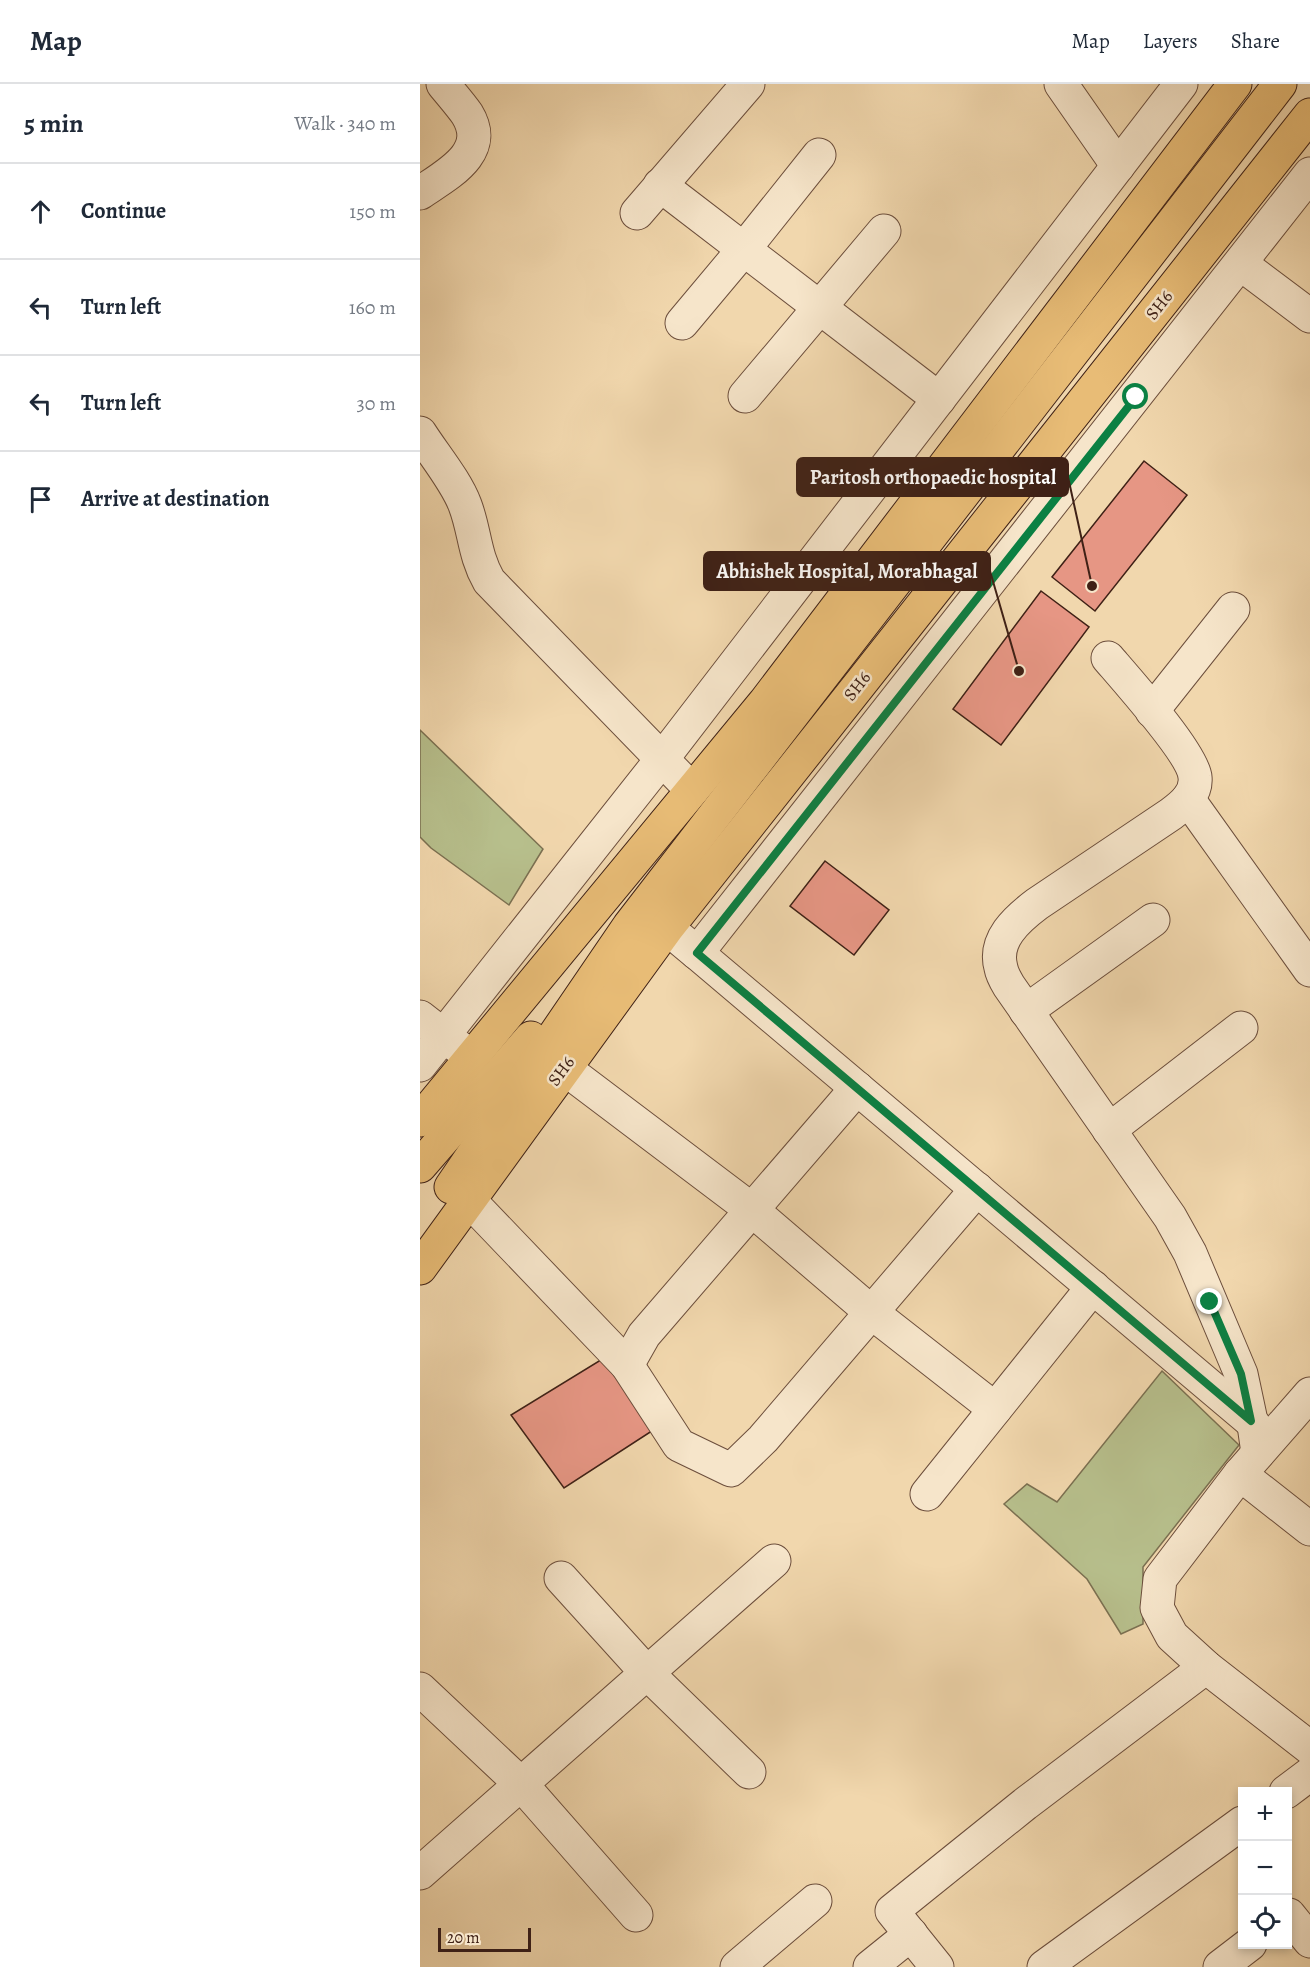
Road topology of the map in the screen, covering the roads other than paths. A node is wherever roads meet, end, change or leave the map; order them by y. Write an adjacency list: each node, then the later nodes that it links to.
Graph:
1 (443, 84): 12 (street)
2 (748, 84): 11 (street)
3 (1061, 84): 9 (street)
4 (1181, 84): 9 (street)
5 (1236, 84): 27 (main road)
6 (1280, 84): 30 (main road)
7 (1310, 115): 31 (main road, SH6)
8 (819, 155): 15 (street)
9 (1118, 166): 21 (street)
10 (1310, 174): 16 (street)
11 (660, 185): 13 (street); 15 (street)
12 (420, 193)
13 (637, 213)
14 (884, 231): 17 (street)
15 (744, 249): 17 (street); 19 (street)
16 (1241, 264): 18 (street); 32 (street)
17 (819, 307): 20 (street); 21 (street)
18 (1310, 316)
19 (682, 323)
20 (745, 396)
21 (939, 399): 26 (street)
22 (420, 433): 26 (street)
23 (1233, 609): 25 (street)
24 (1108, 658): 25 (street)
25 (1152, 711): 28 (street)
26 (662, 759): 27 (street); 35 (street)
27 (692, 790): 37 (main road)
28 (1188, 799): 33 (street); 34 (street)
29 (1153, 920): 34 (street)
30 (629, 926): 43 (main road); 47 (main road)
31 (667, 928): 32 (street); 39 (main road, SH6)
32 (697, 953): 40 (street)
33 (1310, 970)
34 (1026, 1011): 42 (street)
35 (432, 1027): 37 (street); 38 (street)
36 (1241, 1028): 42 (street)
37 (472, 1058): 41 (main road)
38 (420, 1065)
39 (564, 1068): 45 (main road, SH6); 46 (street)
40 (857, 1088): 44 (street); 46 (street)
41 (420, 1120)
42 (1109, 1130): 54 (street)
43 (420, 1166)
44 (977, 1189): 49 (street); 50 (street)
45 (469, 1200): 48 (main road, SH6); 51 (street)
46 (752, 1210): 50 (street); 51 (street)
47 (420, 1233)
48 (420, 1268)
49 (1093, 1287): 53 (street); 54 (street)
50 (871, 1312): 51 (street); 53 (street)
51 (627, 1365)
52 (1310, 1395): 55 (street)
53 (995, 1409): 56 (street)
54 (1251, 1421): 55 (street)
55 (1249, 1463): 57 (street); 60 (street)
56 (927, 1494)
57 (1310, 1528)
58 (774, 1561): 61 (street)
59 (561, 1578): 61 (street)
60 (1206, 1667): 63 (street); 73 (street)
61 (647, 1672): 64 (street); 66 (street)
62 (420, 1689): 66 (street)
63 (1310, 1748)
64 (749, 1772)
65 (1310, 1774): 67 (street)
66 (522, 1785): 69 (street); 71 (street)
67 (1292, 1787)
68 (1238, 1826): 79 (street)
69 (420, 1873)
70 (814, 1901): 76 (street)
71 (636, 1915)
72 (1292, 1919): 74 (street)
73 (911, 1934): 77 (street); 78 (street)
74 (1310, 1941)
75 (1243, 1949): 80 (street)
76 (736, 1967)
77 (870, 1967)
78 (937, 1967)
79 (1044, 1967)
80 (1220, 1967)

